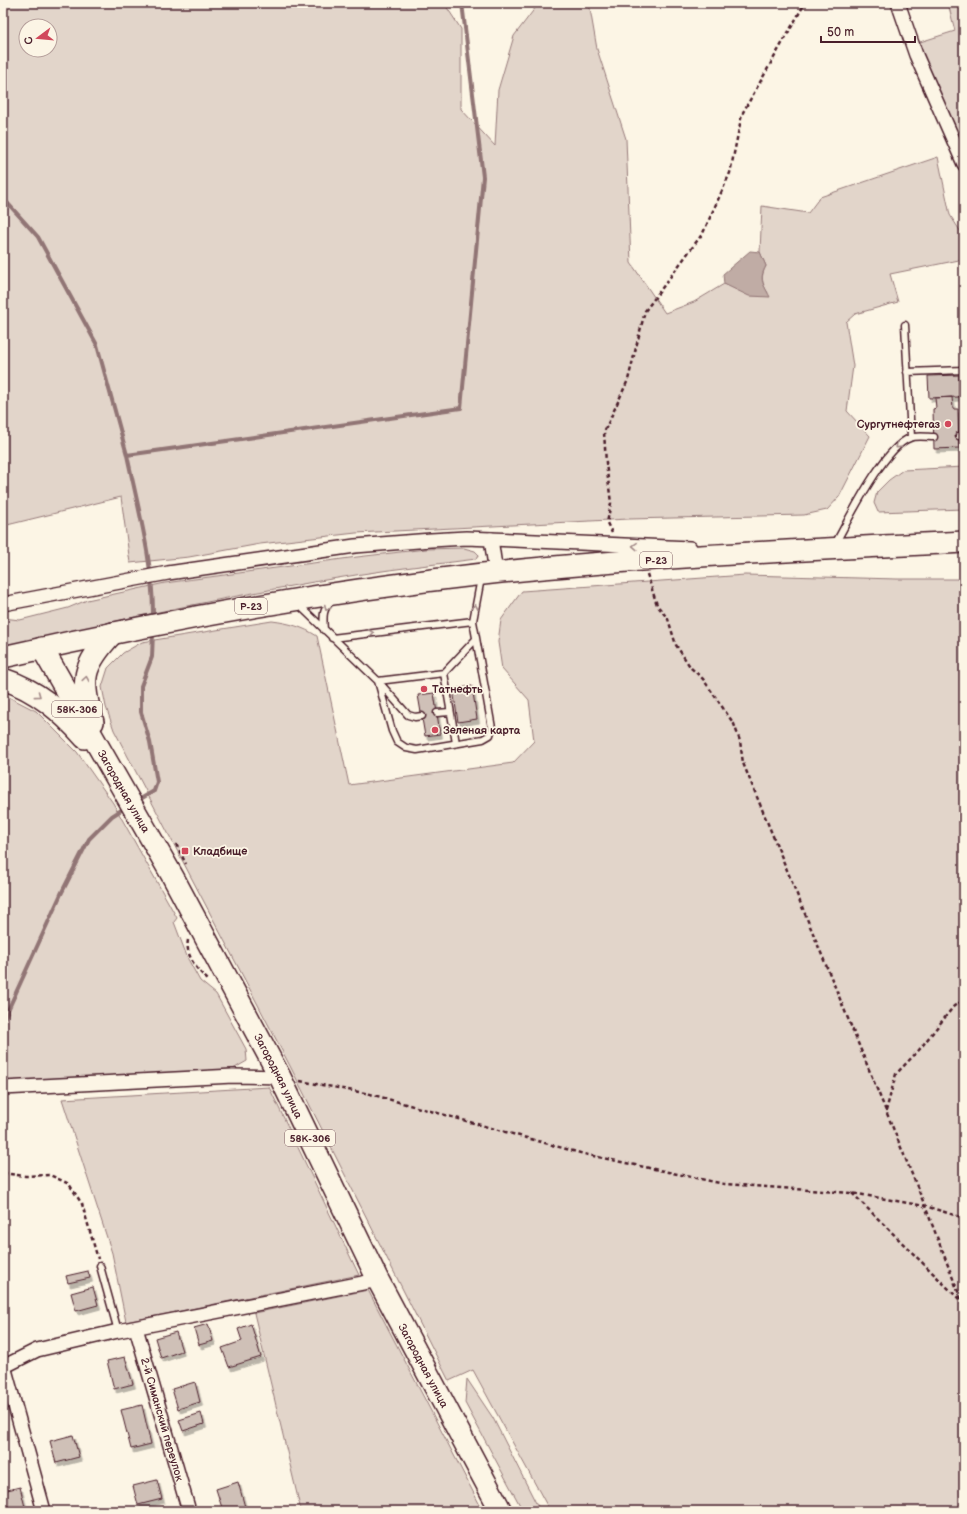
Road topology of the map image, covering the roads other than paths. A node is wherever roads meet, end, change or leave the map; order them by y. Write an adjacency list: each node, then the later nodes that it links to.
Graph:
1 (898, 3): 2 (street)
2 (964, 164)
3 (905, 325): 5 (lane)
4 (964, 370): 5 (lane)
5 (907, 372): 6 (lane)
6 (911, 437): 7 (lane); 10 (lane, one-way to 10)
7 (934, 437)
8 (491, 539): 11 (street, one-way to 8); 12 (street); 15 (street)
9 (964, 542): 10 (highway, Р-23)
10 (832, 549): 11 (highway, Р-23)
11 (771, 552): 12 (highway, Р-23)
12 (489, 574): 13 (highway, Р-23); 16 (lane, one-way to 12)
13 (342, 593): 14 (highway, Р-23); 17 (lane, one-way to 17)
14 (293, 599): 17 (lane); 18 (highway, Р-23)
15 (3, 604)
16 (473, 621): 19 (lane, one-way to 16); 20 (lane)
17 (324, 630): 19 (lane)
18 (113, 634): 21 (highway, Р-23); 30 (highway, one-way to 18)
19 (332, 638): 25 (lane)
20 (476, 639): 23 (lane); 29 (lane)
21 (42, 648): 22 (highway, Р-23); 30 (highway, Загородная улица / 58К-306)
22 (3, 657)
23 (444, 673): 25 (lane); 26 (lane)
24 (3, 679): 30 (highway, one-way to 30)
25 (378, 682): 28 (lane); 29 (lane)
26 (450, 712): 27 (lane); 29 (lane)
27 (437, 714)
28 (422, 716)
29 (456, 743)
30 (112, 769): 31 (highway, Загородная улица / 58К-306)
31 (280, 1077): 32 (street); 34 (highway, Загородная улица / 58К-306)
32 (3, 1088)
33 (100, 1266): 36 (lane)
34 (378, 1280): 35 (street); 40 (highway, Загородная улица / 58К-306)
35 (136, 1328): 36 (street); 39 (street, 2-й Симанский переулок)
36 (118, 1331): 37 (street)
37 (4, 1367): 38 (street)
38 (44, 1511)
39 (189, 1511)
40 (501, 1511)

